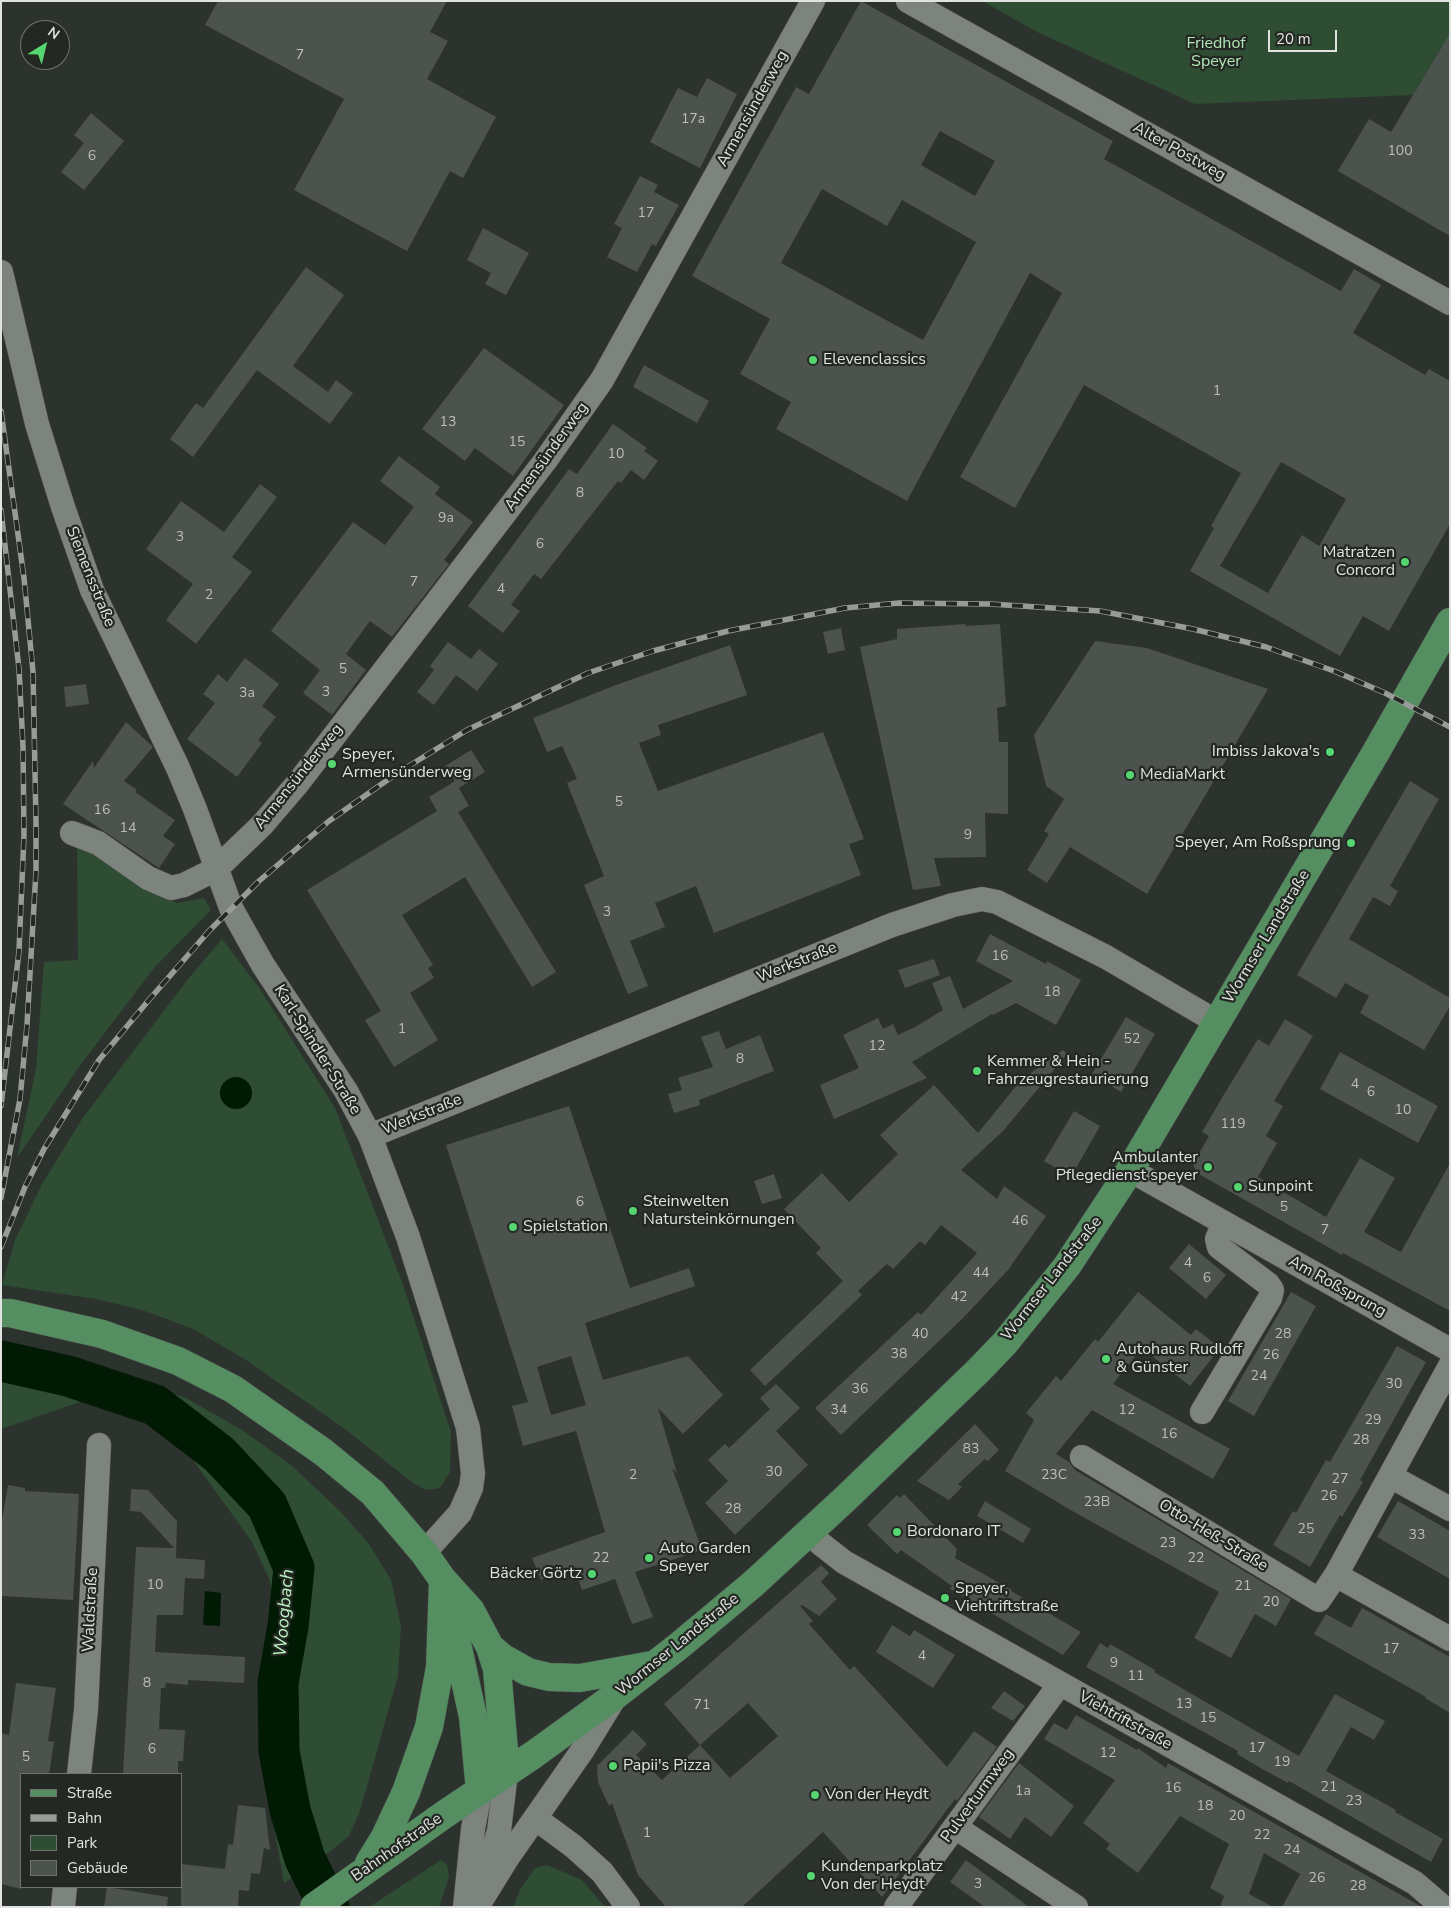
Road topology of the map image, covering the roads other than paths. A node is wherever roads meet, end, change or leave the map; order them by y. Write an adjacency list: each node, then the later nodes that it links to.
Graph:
1 (814, 1): 7 (street, Armensünderweg)
2 (908, 1): 4 (street, Alter Postweg)
3 (1, 272): 7 (street, Siemensstraße)
4 (1450, 303)
5 (1450, 622): 8 (main road, Wormser Landstraße)
6 (72, 833): 7 (street)
7 (216, 869): 9 (street, Karl-Spindler-Straße)
8 (1217, 1022): 9 (street, Werkstraße); 10 (main road, Wormser Landstraße)
9 (370, 1136): 21 (street, Karl-Spindler-Straße)
10 (1130, 1170): 11 (street, Am Roßsprung); 20 (main road, Wormser Landstraße)
11 (1224, 1223): 13 (street, Am Roßsprung); 15 (street, Am Roßsprung)
12 (1, 1313): 21 (main road)
13 (1450, 1350)
14 (1450, 1366): 18 (street, Otto-Heß-Straße)
15 (1202, 1412)
16 (98, 1445): 29 (street, Waldstraße)
17 (1082, 1457): 22 (street, Otto-Heß-Straße)
18 (1390, 1476): 19 (street); 22 (street, Otto-Heß-Straße)
19 (1450, 1509)
20 (809, 1532): 26 (main road, Wormser Landstraße); 27 (street, Viehtriftstraße)
21 (424, 1553): 23 (main road)
22 (1336, 1575): 24 (street)
23 (443, 1580): 25 (main road); 31 (main road); 34 (main road)
24 (1450, 1639)
25 (490, 1647): 26 (main road); 30 (main road)
26 (656, 1664): 28 (main road, Wormser Landstraße)
27 (1060, 1684): 33 (street, Pulverturmweg); 44 (street, Viehtriftstraße)
28 (616, 1695): 30 (main road, Wormser Landstraße); 32 (street)
29 (80, 1773)
30 (506, 1773): 31 (main road, Wormser Landstraße); 39 (street)
31 (480, 1791): 34 (main road, Bahnhofstraße); 38 (street)
32 (535, 1818): 40 (street); 41 (street)
33 (955, 1827): 42 (street, Pulverturmweg); 43 (street)
34 (356, 1877): 37 (main road, Bahnhofstraße)
35 (65, 1888): 36 (street)
36 (63, 1907)
37 (314, 1907)
38 (465, 1907)
39 (473, 1907)
40 (477, 1907)
41 (628, 1907)
42 (896, 1907)
43 (1076, 1907)
44 (1443, 1907)

